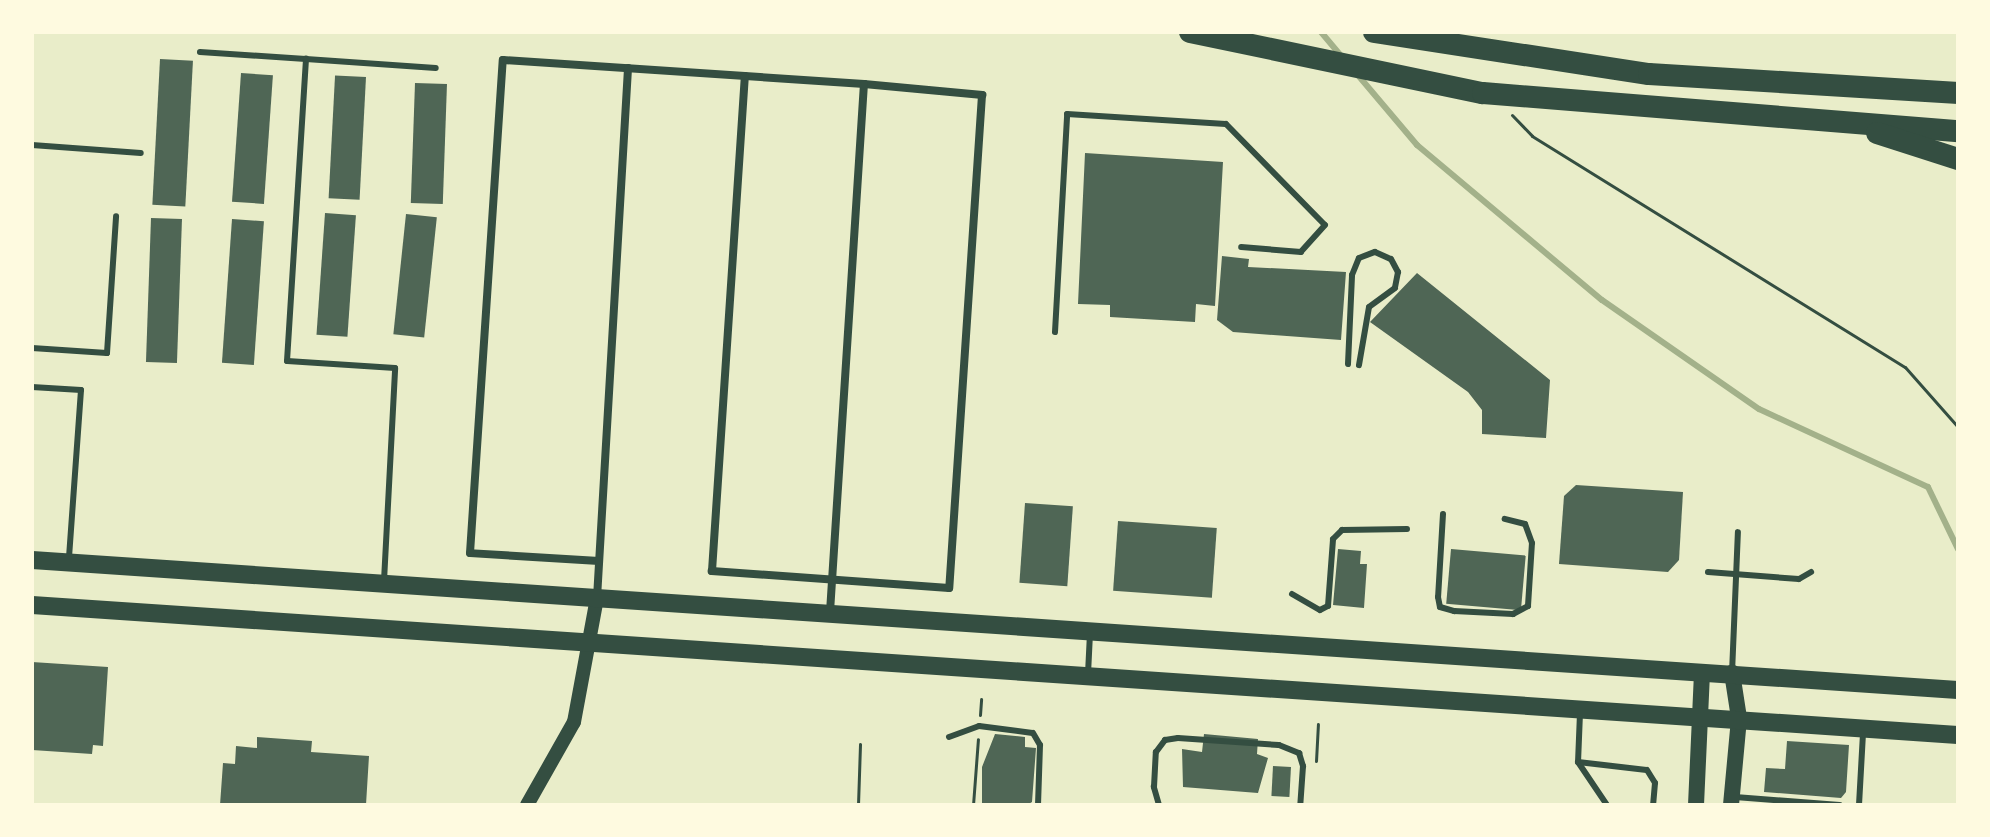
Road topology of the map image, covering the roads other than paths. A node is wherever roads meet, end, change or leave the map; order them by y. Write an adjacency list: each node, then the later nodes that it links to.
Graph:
1 (1190, 32): 12 (highway)
2 (1374, 32): 10 (highway)
3 (200, 52): 4 (lane)
4 (306, 59): 5 (lane); 35 (lane)
5 (436, 68)
6 (628, 68): 7 (street); 29 (street); 29 (street)
7 (745, 76): 9 (street); 34 (street)
8 (1958, 77): 10 (highway)
9 (864, 84): 34 (street); 34 (street)
10 (1824, 84): 11 (highway)
11 (1958, 93)
12 (1853, 124): 13 (highway); 16 (highway)
13 (1958, 131)
14 (32, 145): 15 (lane)
15 (141, 153)
16 (1958, 159)
17 (116, 216): 20 (lane)
18 (1241, 247): 19 (lane)
19 (1055, 332)
20 (32, 348)
21 (1348, 364): 22 (lane)
22 (1359, 365)
23 (32, 387): 30 (lane)
24 (1443, 514): 25 (lane)
25 (1505, 519)
26 (1407, 529): 36 (lane)
27 (1738, 532): 33 (lane)
28 (32, 560): 30 (main road)
29 (599, 561): 37 (street)
30 (69, 563): 35 (main road)
31 (1708, 572): 33 (lane)
32 (1811, 572): 33 (lane)
33 (1736, 574): 43 (lane)
34 (833, 579): 39 (street)
35 (384, 584): 37 (main road)
36 (1292, 594)
37 (597, 598): 39 (main road); 41 (street)
38 (32, 605): 41 (main road)
39 (830, 613): 40 (main road)
40 (1091, 630): 42 (main road); 44 (lane)
41 (588, 642): 44 (main road); 54 (street)
42 (1702, 672): 43 (main road); 47 (main road)
43 (1732, 673): 45 (main road); 48 (main road)
44 (1088, 675): 46 (main road)
45 (1958, 690)
46 (1581, 708): 47 (main road); 52 (lane)
47 (1700, 715): 48 (main road); 60 (main road)
48 (1739, 718): 49 (main road); 53 (main road)
49 (1863, 727): 50 (main road); 62 (lane)
50 (1958, 735)
51 (949, 737): 55 (lane)
52 (1578, 762): 58 (lane); 59 (lane)
53 (1731, 801): 61 (lane)
54 (527, 805)
55 (1039, 805)
56 (1159, 805): 57 (lane)
57 (1300, 805)
58 (1607, 805)
59 (1653, 805)
60 (1696, 805)
61 (1840, 805)
62 (1859, 805)

